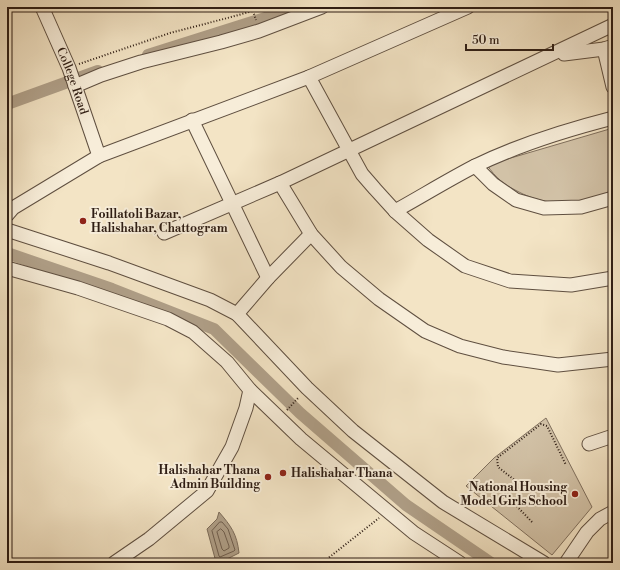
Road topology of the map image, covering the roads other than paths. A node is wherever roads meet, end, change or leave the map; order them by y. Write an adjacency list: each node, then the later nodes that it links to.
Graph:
1 (42, 7): 8 (street, College Road)
2 (322, 7): 8 (street)
3 (468, 7): 7 (street)
4 (613, 25): 6 (street)
5 (608, 47): 6 (street); 9 (street)
6 (552, 55): 12 (street)
7 (308, 77): 11 (street); 12 (street)
8 (75, 85): 13 (street, College Road)
9 (613, 87)
10 (613, 118): 14 (street)
11 (192, 120): 13 (street); 17 (street)
12 (349, 151): 15 (street); 18 (street)
13 (99, 156): 19 (street)
14 (475, 166): 16 (street); 18 (street)
15 (280, 183): 17 (street); 22 (street)
16 (613, 198)
17 (232, 204): 21 (street); 24 (street)
18 (395, 211): 25 (street)
19 (7, 214)
20 (7, 230): 26 (street)
21 (164, 233)
22 (311, 234): 24 (street); 27 (street)
23 (7, 268): 28 (street)
24 (268, 278): 26 (street)
25 (613, 278)
26 (237, 314): 34 (street)
27 (613, 359)
28 (250, 390): 32 (street); 33 (street)
29 (613, 436): 30 (street)
30 (589, 444)
31 (613, 512): 35 (street)
32 (114, 563)
33 (460, 563)
34 (544, 563)
35 (566, 563)

